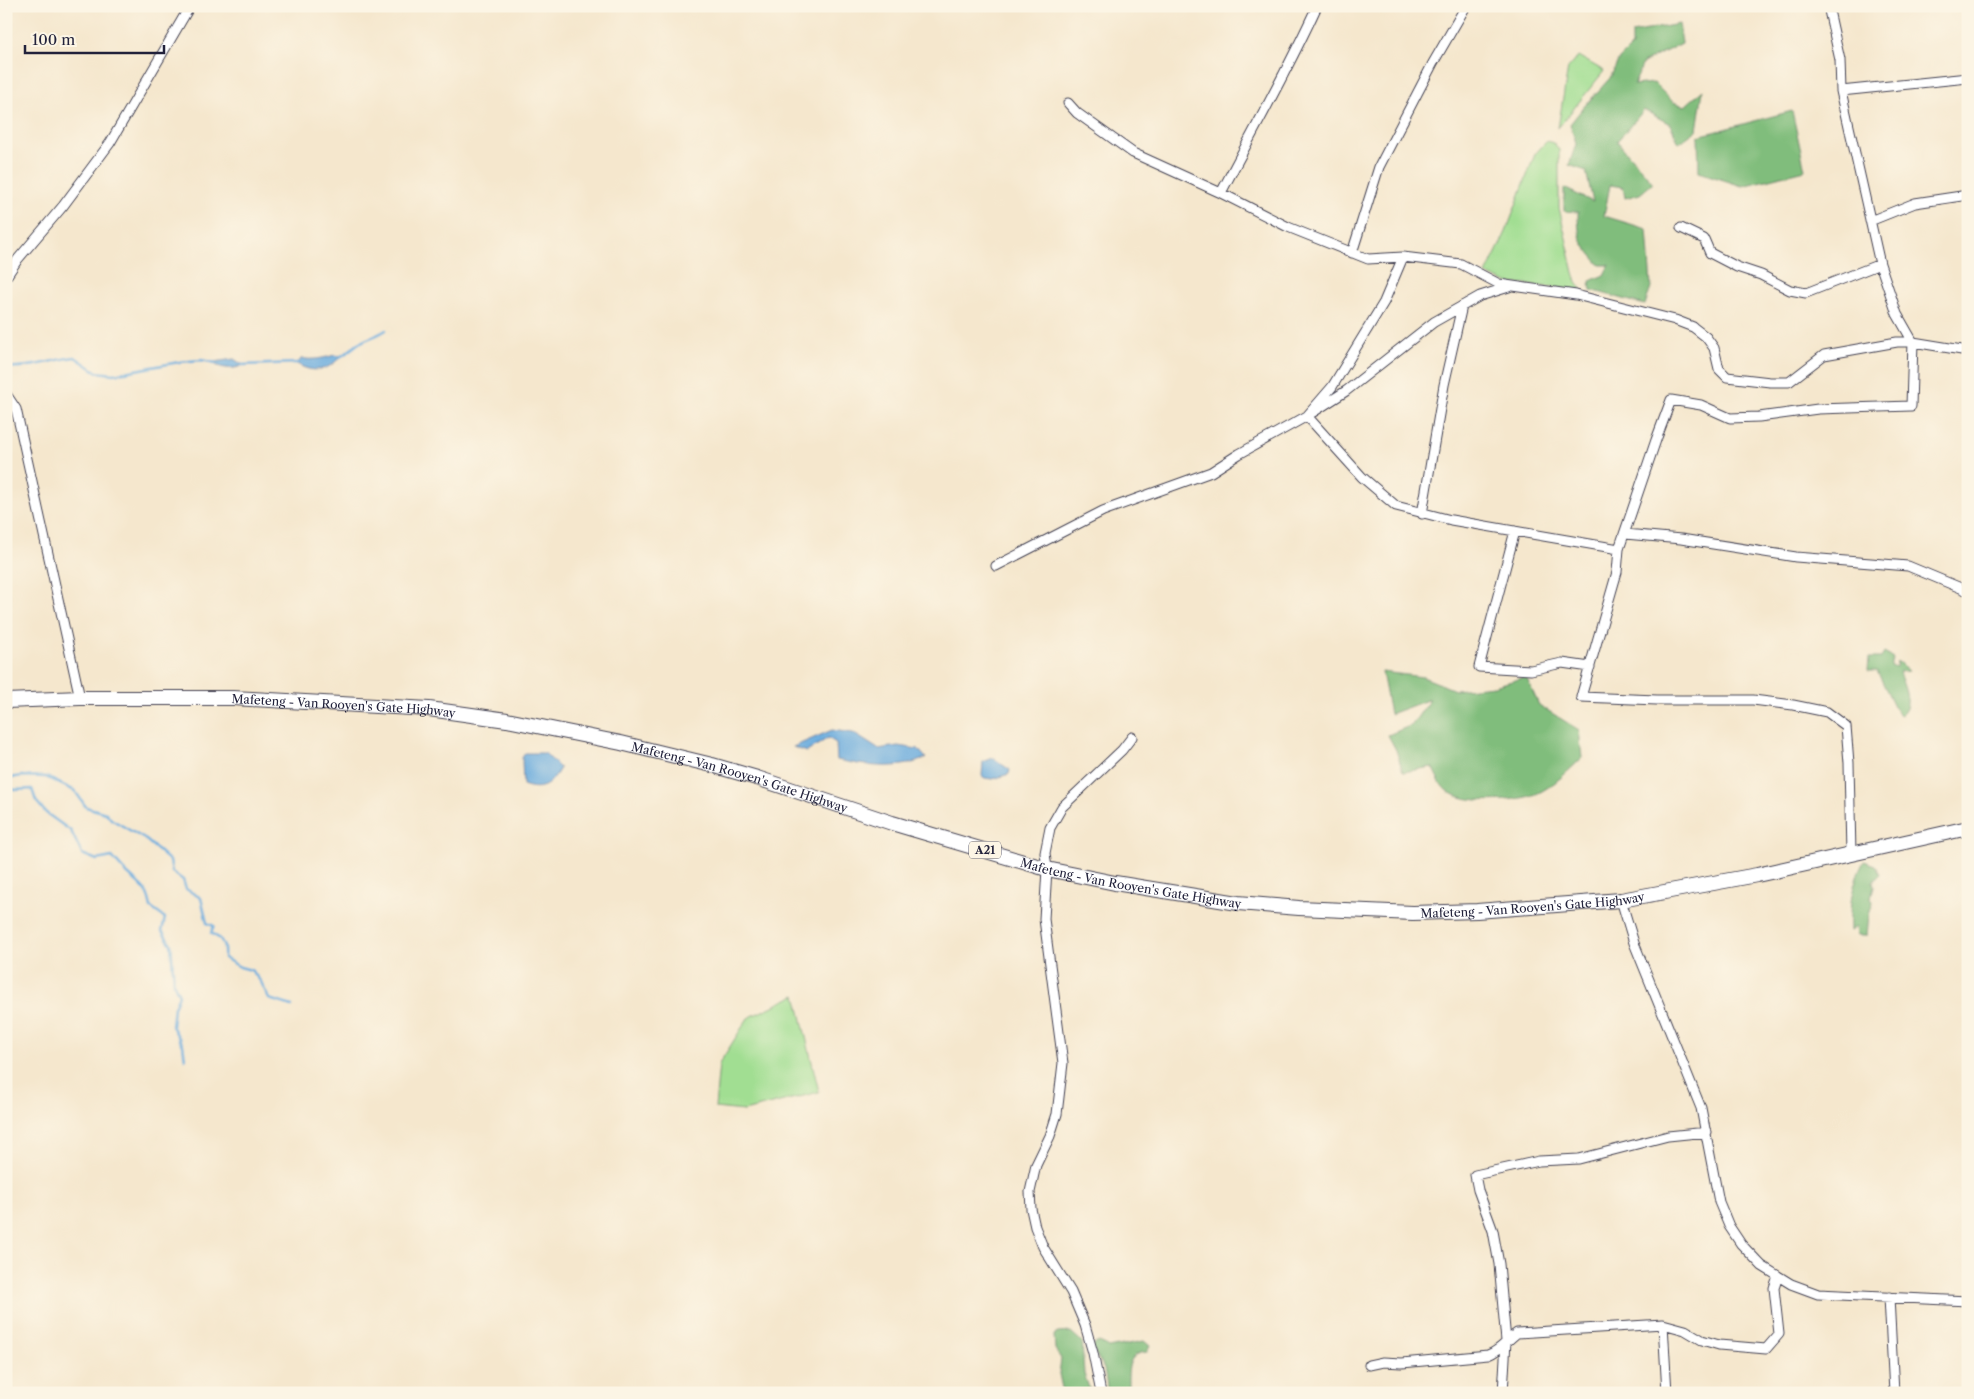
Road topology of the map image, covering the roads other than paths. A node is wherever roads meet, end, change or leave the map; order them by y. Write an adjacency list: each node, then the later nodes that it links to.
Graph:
1 (190, 6): 15 (street)
2 (1317, 6): 8 (street)
3 (1466, 6): 12 (street)
4 (1828, 6): 6 (street)
5 (1968, 78): 6 (street)
6 (1841, 90): 10 (street)
7 (1068, 103): 8 (street)
8 (1221, 193): 12 (street)
9 (1968, 195): 10 (street)
10 (1870, 221): 14 (street)
11 (1681, 228): 14 (street)
12 (1352, 253): 13 (street)
13 (1403, 257): 16 (street); 21 (street)
14 (1880, 264): 18 (street)
15 (6, 277)
16 (1509, 286): 17 (street); 18 (street)
17 (1462, 306): 21 (street); 22 (street)
18 (1914, 342): 19 (street); 24 (street)
19 (1968, 351)
20 (6, 394): 29 (street)
21 (1307, 416): 22 (street); 26 (street)
22 (1422, 514): 23 (street)
23 (1515, 531): 25 (street); 28 (street)
24 (1625, 534): 25 (street); 27 (street)
25 (1619, 549): 28 (street)
26 (996, 566)
27 (1968, 591)
28 (1590, 668): 33 (street)
29 (80, 698): 30 (main road, Mafeteng - Van Rooyen's Gate Highway / A21); 34 (main road, Mafeteng - Van Rooyen's Gate Highway / A21)
30 (6, 701)
31 (1132, 737): 34 (street)
32 (1968, 828): 33 (main road, Mafeteng - Van Rooyen's Gate Highway / A21)
33 (1851, 854): 35 (main road, Mafeteng - Van Rooyen's Gate Highway / A21)
34 (1047, 869): 35 (main road, Mafeteng - Van Rooyen's Gate Highway / A21); 43 (street)
35 (1622, 900): 36 (street)
36 (1707, 1132): 37 (street); 41 (street)
37 (1778, 1276): 38 (street); 40 (street)
38 (1889, 1297): 39 (street); 46 (street)
39 (1968, 1301)
40 (1663, 1324): 41 (street); 45 (street)
41 (1506, 1341): 42 (street); 44 (street)
42 (1370, 1365)
43 (1101, 1393)
44 (1503, 1393)
45 (1667, 1393)
46 (1894, 1393)

